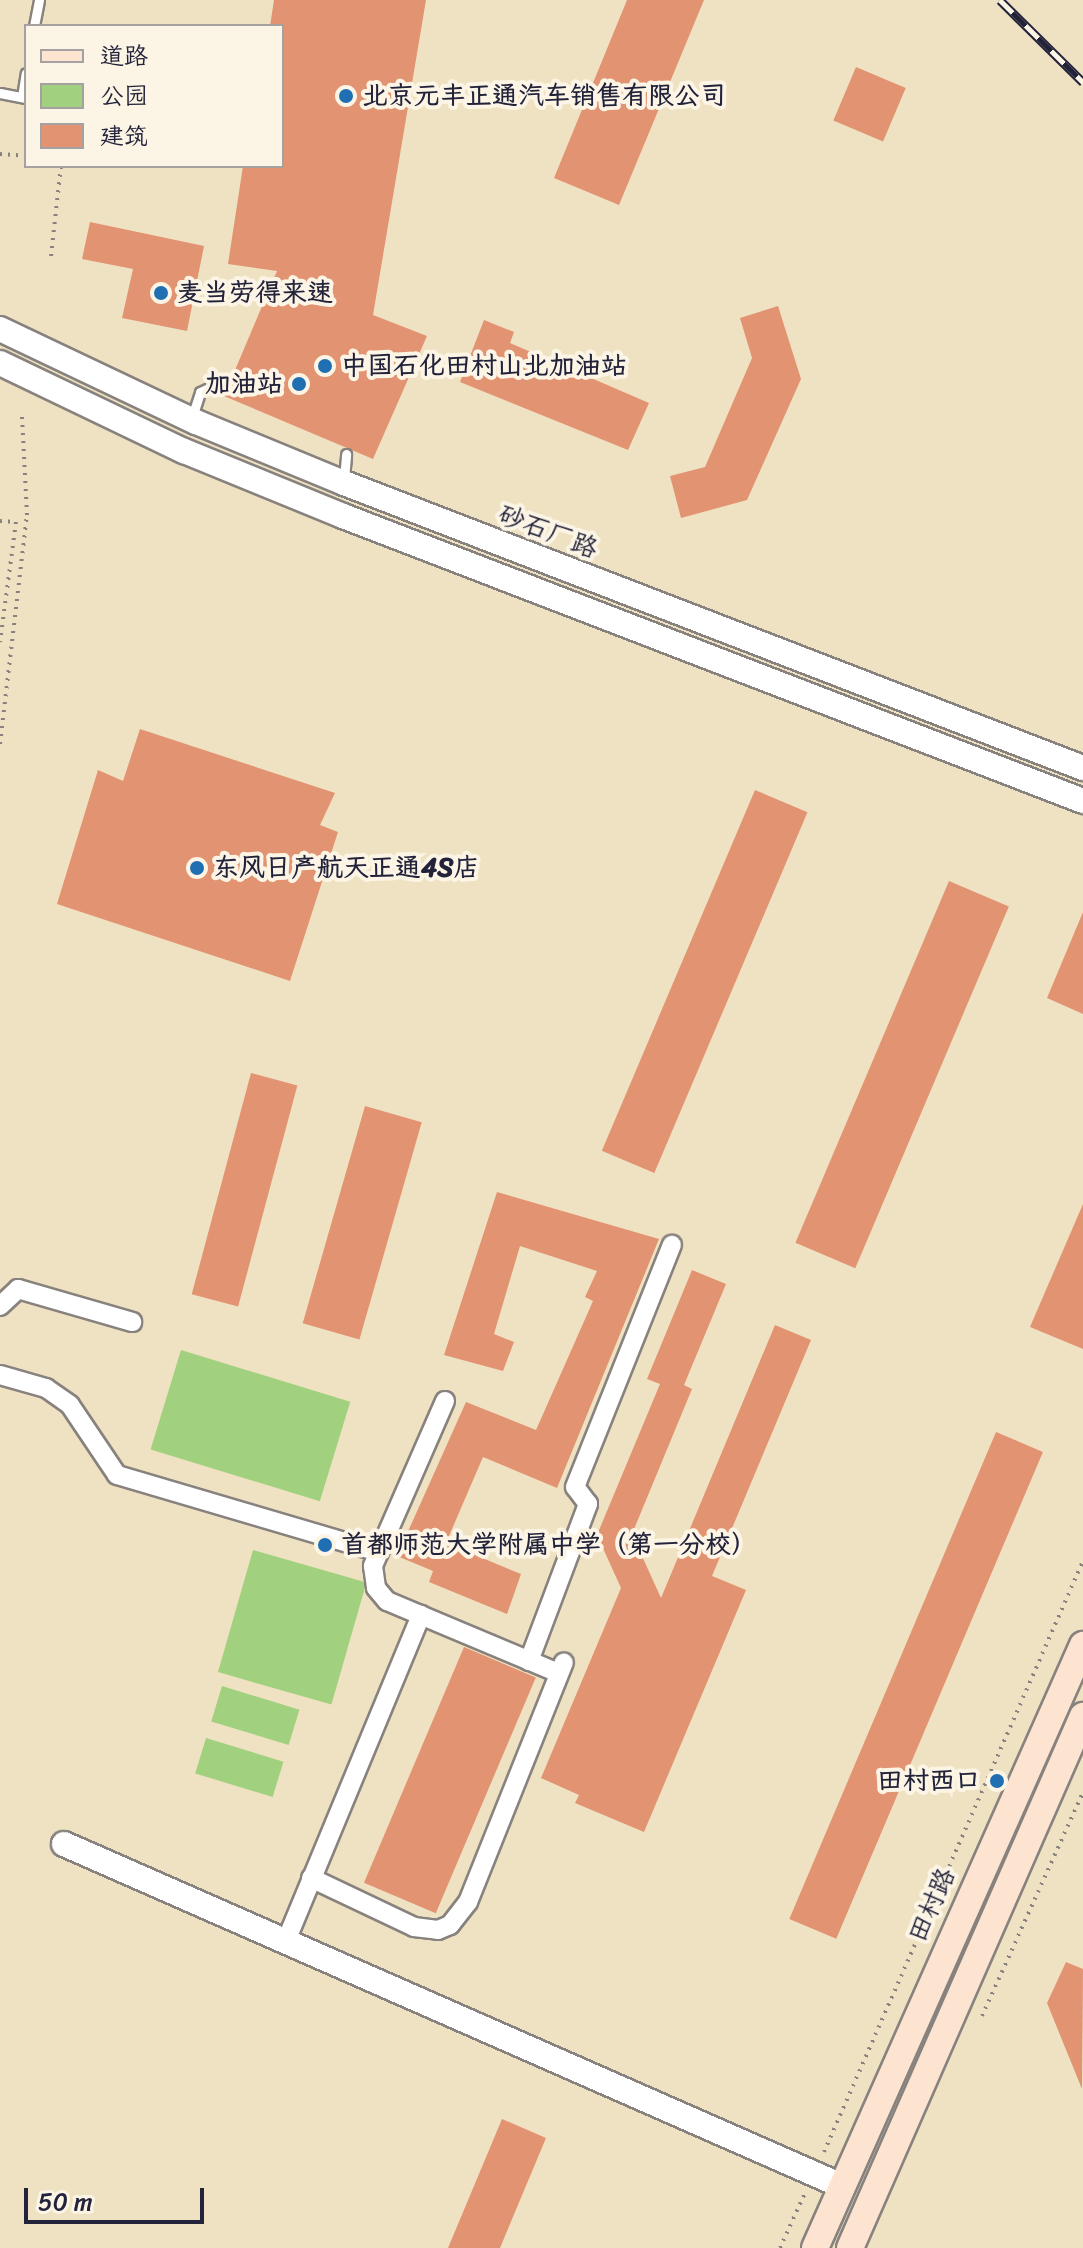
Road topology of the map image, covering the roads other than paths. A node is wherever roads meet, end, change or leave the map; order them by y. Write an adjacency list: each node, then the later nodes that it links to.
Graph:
1 (39, 0): 2 (lane)
2 (34, 24)
3 (0, 93): 4 (lane)
4 (24, 97)
5 (0, 329): 8 (street, 砂石厂路)
6 (0, 363): 12 (street)
7 (224, 381): 8 (lane)
8 (191, 420): 10 (street, 砂石厂路)
9 (346, 454): 10 (lane)
10 (344, 483): 11 (street, 砂石厂路)
11 (1083, 768)
12 (1083, 801)
13 (672, 1245): 21 (street)
14 (0, 1306): 15 (street)
15 (132, 1322)
16 (0, 1375): 18 (street)
17 (445, 1401): 18 (street)
18 (379, 1552): 19 (street)
19 (421, 1615): 21 (street); 24 (street)
20 (1083, 1645): 26 (main road, 田村路)
21 (529, 1661): 24 (street)
22 (1083, 1716): 28 (main road)
23 (64, 1844): 25 (street)
24 (311, 1878): 25 (street)
25 (286, 1941): 26 (street)
26 (842, 2186): 27 (main road, 田村路)
27 (815, 2248)
28 (850, 2248)

